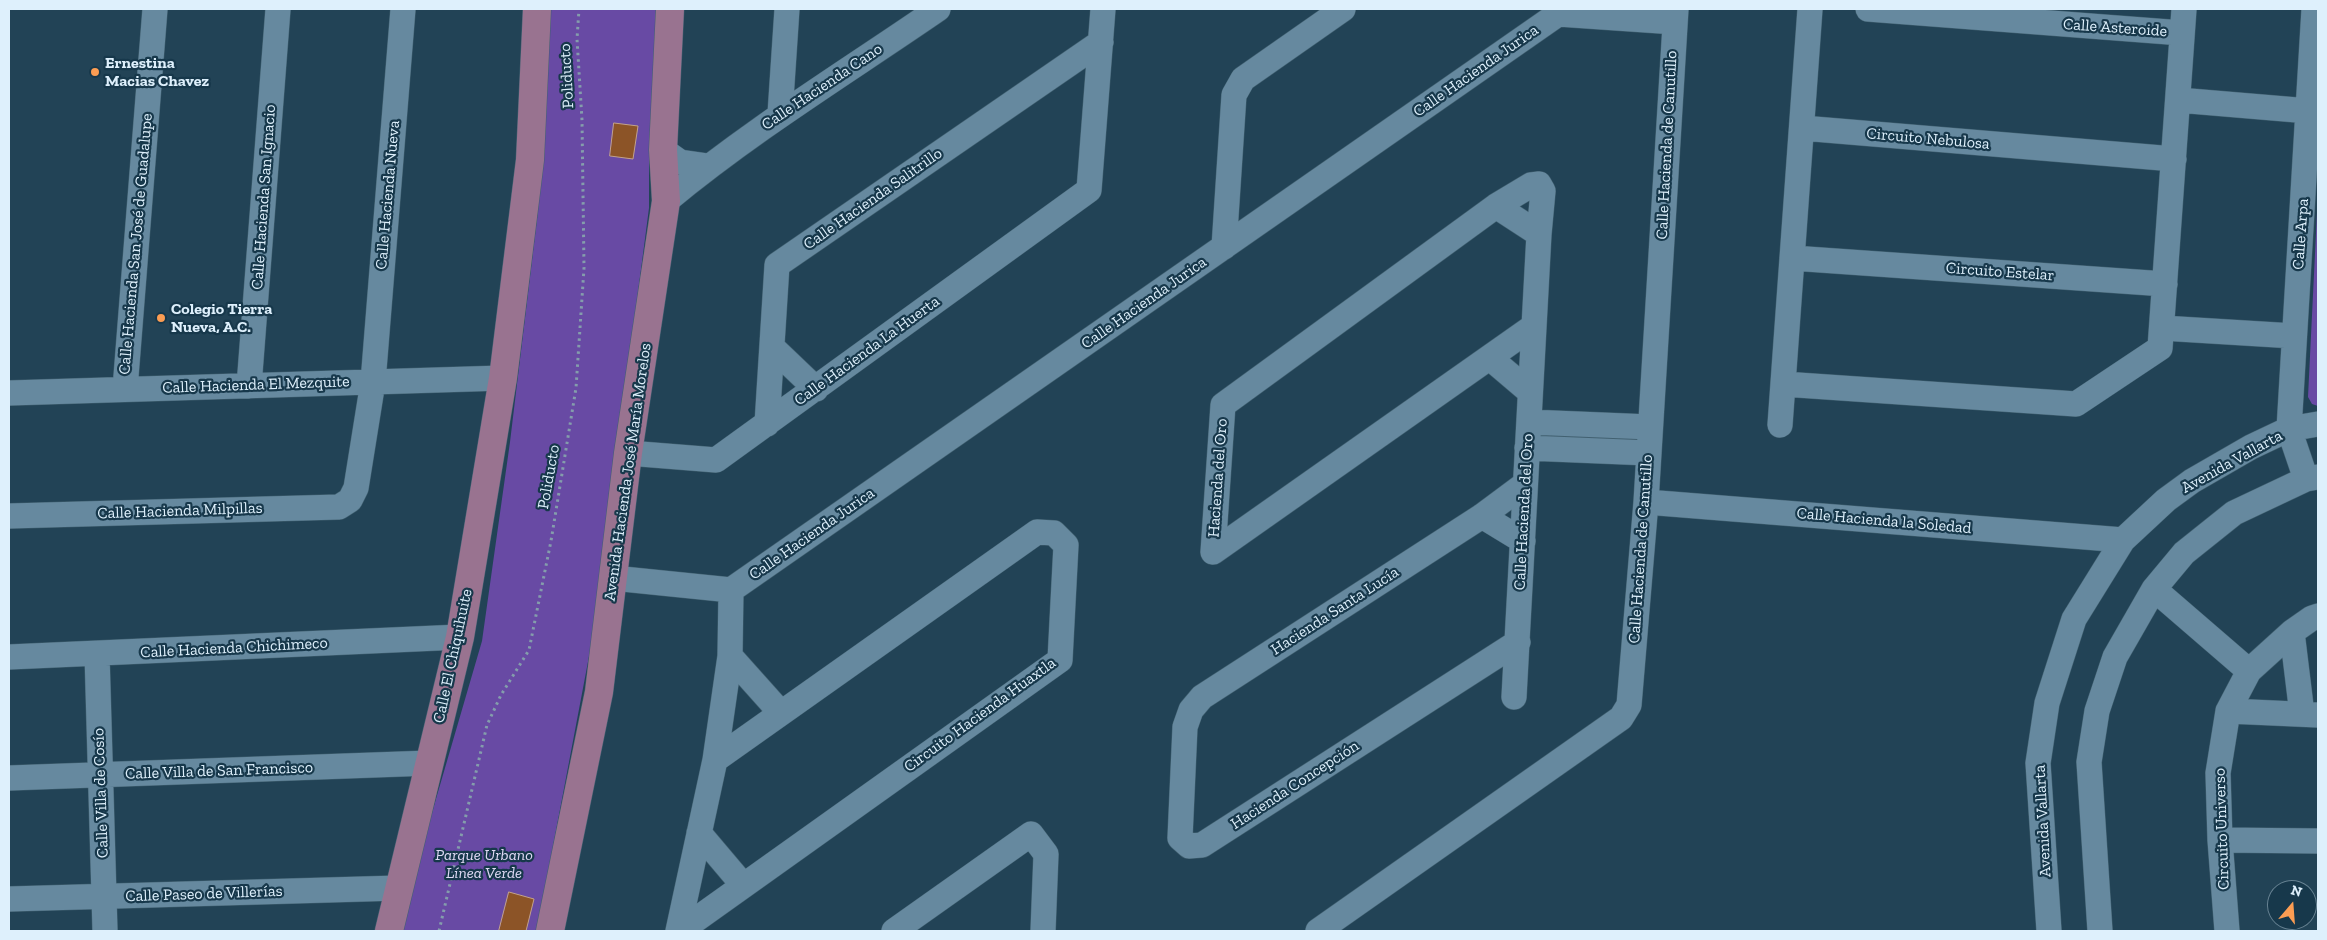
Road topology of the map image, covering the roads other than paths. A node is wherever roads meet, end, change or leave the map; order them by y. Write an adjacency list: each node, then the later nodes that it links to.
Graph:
1 (155, 9): 43 (street, Calle Hacienda San José de Guadalupe)
2 (278, 9): 42 (street, Calle Hacienda San Ignacio)
3 (403, 9): 40 (street, Calle Hacienda Nueva)
4 (537, 9): 39 (main road)
5 (670, 9): 24 (main road, Avenida Hacienda José María Morelos)
6 (787, 9): 22 (street)
7 (938, 9): 17 (street, Calle Hacienda Cano)
8 (1103, 9): 19 (street)
9 (1343, 9): 31 (street)
10 (1810, 9): 23 (street)
11 (1868, 9): 14 (street, Calle Asteroide)
12 (2184, 9): 18 (street)
13 (2314, 9): 21 (street, Calle Arpa)
14 (1929, 11): 16 (street, Calle Asteroide)
15 (1675, 15): 31 (street, Calle Hacienda Jurica); 51 (street, Calle Hacienda de Canutillo)
16 (2058, 16): 18 (street, Calle Asteroide)
17 (910, 18): 22 (street, Calle Hacienda Cano)
18 (2182, 33): 20 (street)
19 (1101, 42): 37 (street, Calle Hacienda Salitrillo); 44 (street, Calle Hacienda La Huerta)
20 (2178, 100): 21 (street); 25 (street)
21 (2309, 111): 26 (street, Calle Arpa)
22 (780, 114): 27 (street, Calle Hacienda Cano)
23 (1802, 128): 25 (street, Circuito Nebulosa); 32 (street)
24 (663, 150): 27 (street); 28 (main road, Avenida Hacienda José María Morelos)
25 (2174, 159): 33 (street)
26 (2312, 162): 36 (street, Calle Arpa)
27 (708, 166): 28 (street, Calle Hacienda Cano)
28 (666, 201): 54 (main road, Avenida Hacienda José María Morelos)
29 (1496, 206): 30 (street); 30 (street, Hacienda del Oro); 38 (street, Hacienda del Oro)
30 (1538, 234): 34 (street, Hacienda del Oro)
31 (1224, 247): 66 (street, Calle Hacienda Jurica)
32 (1792, 258): 33 (street, Circuito Estelar); 41 (street)
33 (2165, 284): 35 (street)
34 (1534, 326): 38 (street, Hacienda del Oro); 45 (street, Calle Hacienda del Oro)
35 (2162, 328): 36 (street); 41 (street)
36 (2294, 336): 52 (street, Calle Arpa)
37 (772, 347): 44 (street); 48 (street, Calle Hacienda Salitrillo)
38 (1490, 358): 45 (street)
39 (503, 378): 40 (street, Calle Hacienda El Mezquite); 69 (main road, Calle El Chiquihuite)
40 (373, 382): 42 (street, Calle Hacienda El Mezquite); 58 (street, Calle Hacienda Nueva)
41 (1783, 384): 50 (street)
42 (249, 386): 43 (street, Calle Hacienda El Mezquite)
43 (125, 389): 46 (street, Calle Hacienda El Mezquite)
44 (816, 389): 48 (street, Calle Hacienda La Huerta)
45 (1530, 392): 47 (street, Calle Hacienda del Oro)
46 (9, 393)
47 (1529, 422): 51 (street); 53 (street, Calle Hacienda del Oro)
48 (767, 424): 54 (street, Calle Hacienda La Huerta)
49 (2318, 424): 52 (street, Avenida Vallarta)
50 (1780, 425)
51 (1650, 427): 55 (street, Calle Hacienda de Canutillo)
52 (2289, 430): 56 (street); 62 (street, Avenida Vallarta)
53 (1527, 448): 55 (street); 57 (street, Calle Hacienda del Oro)
54 (628, 453): 64 (main road, Avenida Hacienda José María Morelos)
55 (1649, 453): 59 (street, Calle Hacienda de Canutillo)
56 (2312, 478): 65 (street)
57 (1525, 484): 61 (street, Hacienda Santa Lucía); 63 (street, Calle Hacienda del Oro)
58 (350, 500): 60 (street, Calle Hacienda Milpillas)
59 (1646, 502): 62 (street, Calle Hacienda la Soledad); 97 (street, Calle Hacienda de Canutillo)
60 (9, 516)
61 (1482, 516): 63 (street); 76 (street, Hacienda Santa Lucía)
62 (2123, 540): 98 (street, Avenida Vallarta)
63 (1523, 541): 70 (street, Calle Hacienda del Oro)
64 (614, 578): 66 (street, Calle Hacienda Jurica); 93 (main road, Avenida Hacienda José María Morelos)
65 (2154, 589): 74 (street); 99 (street)
66 (731, 590): 72 (street)
67 (2318, 616): 68 (street, Circuito Universo)
68 (2292, 632): 74 (street, Circuito Universo); 79 (street)
69 (460, 637): 71 (street, Calle Hacienda Chichimeco); 81 (main road, Calle El Chiquihuite)
70 (1518, 642): 75 (street, Calle Hacienda del Oro); 76 (street, Hacienda Concepción)
71 (97, 654): 73 (street, Calle Hacienda Chichimeco); 82 (street, Calle Villa de Cosío)
72 (730, 656): 78 (street); 80 (street)
73 (9, 657)
74 (2249, 671): 77 (street, Circuito Universo)
75 (1514, 697)
76 (1191, 710)
77 (2228, 711): 79 (street); 85 (street, Circuito Universo)
78 (781, 713): 80 (street, Circuito Hacienda Huaxtla); 87 (street, Circuito Hacienda Huaxtla)
79 (2310, 714)
80 (715, 760): 84 (street)
81 (430, 763): 82 (street, Calle Villa de San Francisco); 88 (main road, Calle El Chiquihuite)
82 (101, 776): 83 (street, Calle Villa de San Francisco); 89 (street, Calle Villa de Cosío)
83 (9, 778)
84 (699, 833): 87 (street); 94 (street)
85 (2220, 840): 86 (street); 100 (street, Circuito Universo)
86 (2318, 840)
87 (743, 885): 94 (street, Circuito Hacienda Huaxtla)
88 (399, 888): 89 (street, Calle Paseo de Villerías); 92 (main road, Calle El Chiquihuite)
89 (104, 896): 90 (street, Calle Paseo de Villerías); 91 (street, Calle Villa de Cosío)
90 (9, 899)
91 (105, 931)
92 (389, 931)
93 (550, 931)
94 (679, 931)
95 (894, 931): 96 (street)
96 (1043, 931)
97 (1318, 931)
98 (2049, 931)
99 (2100, 931)
100 (2227, 931)

